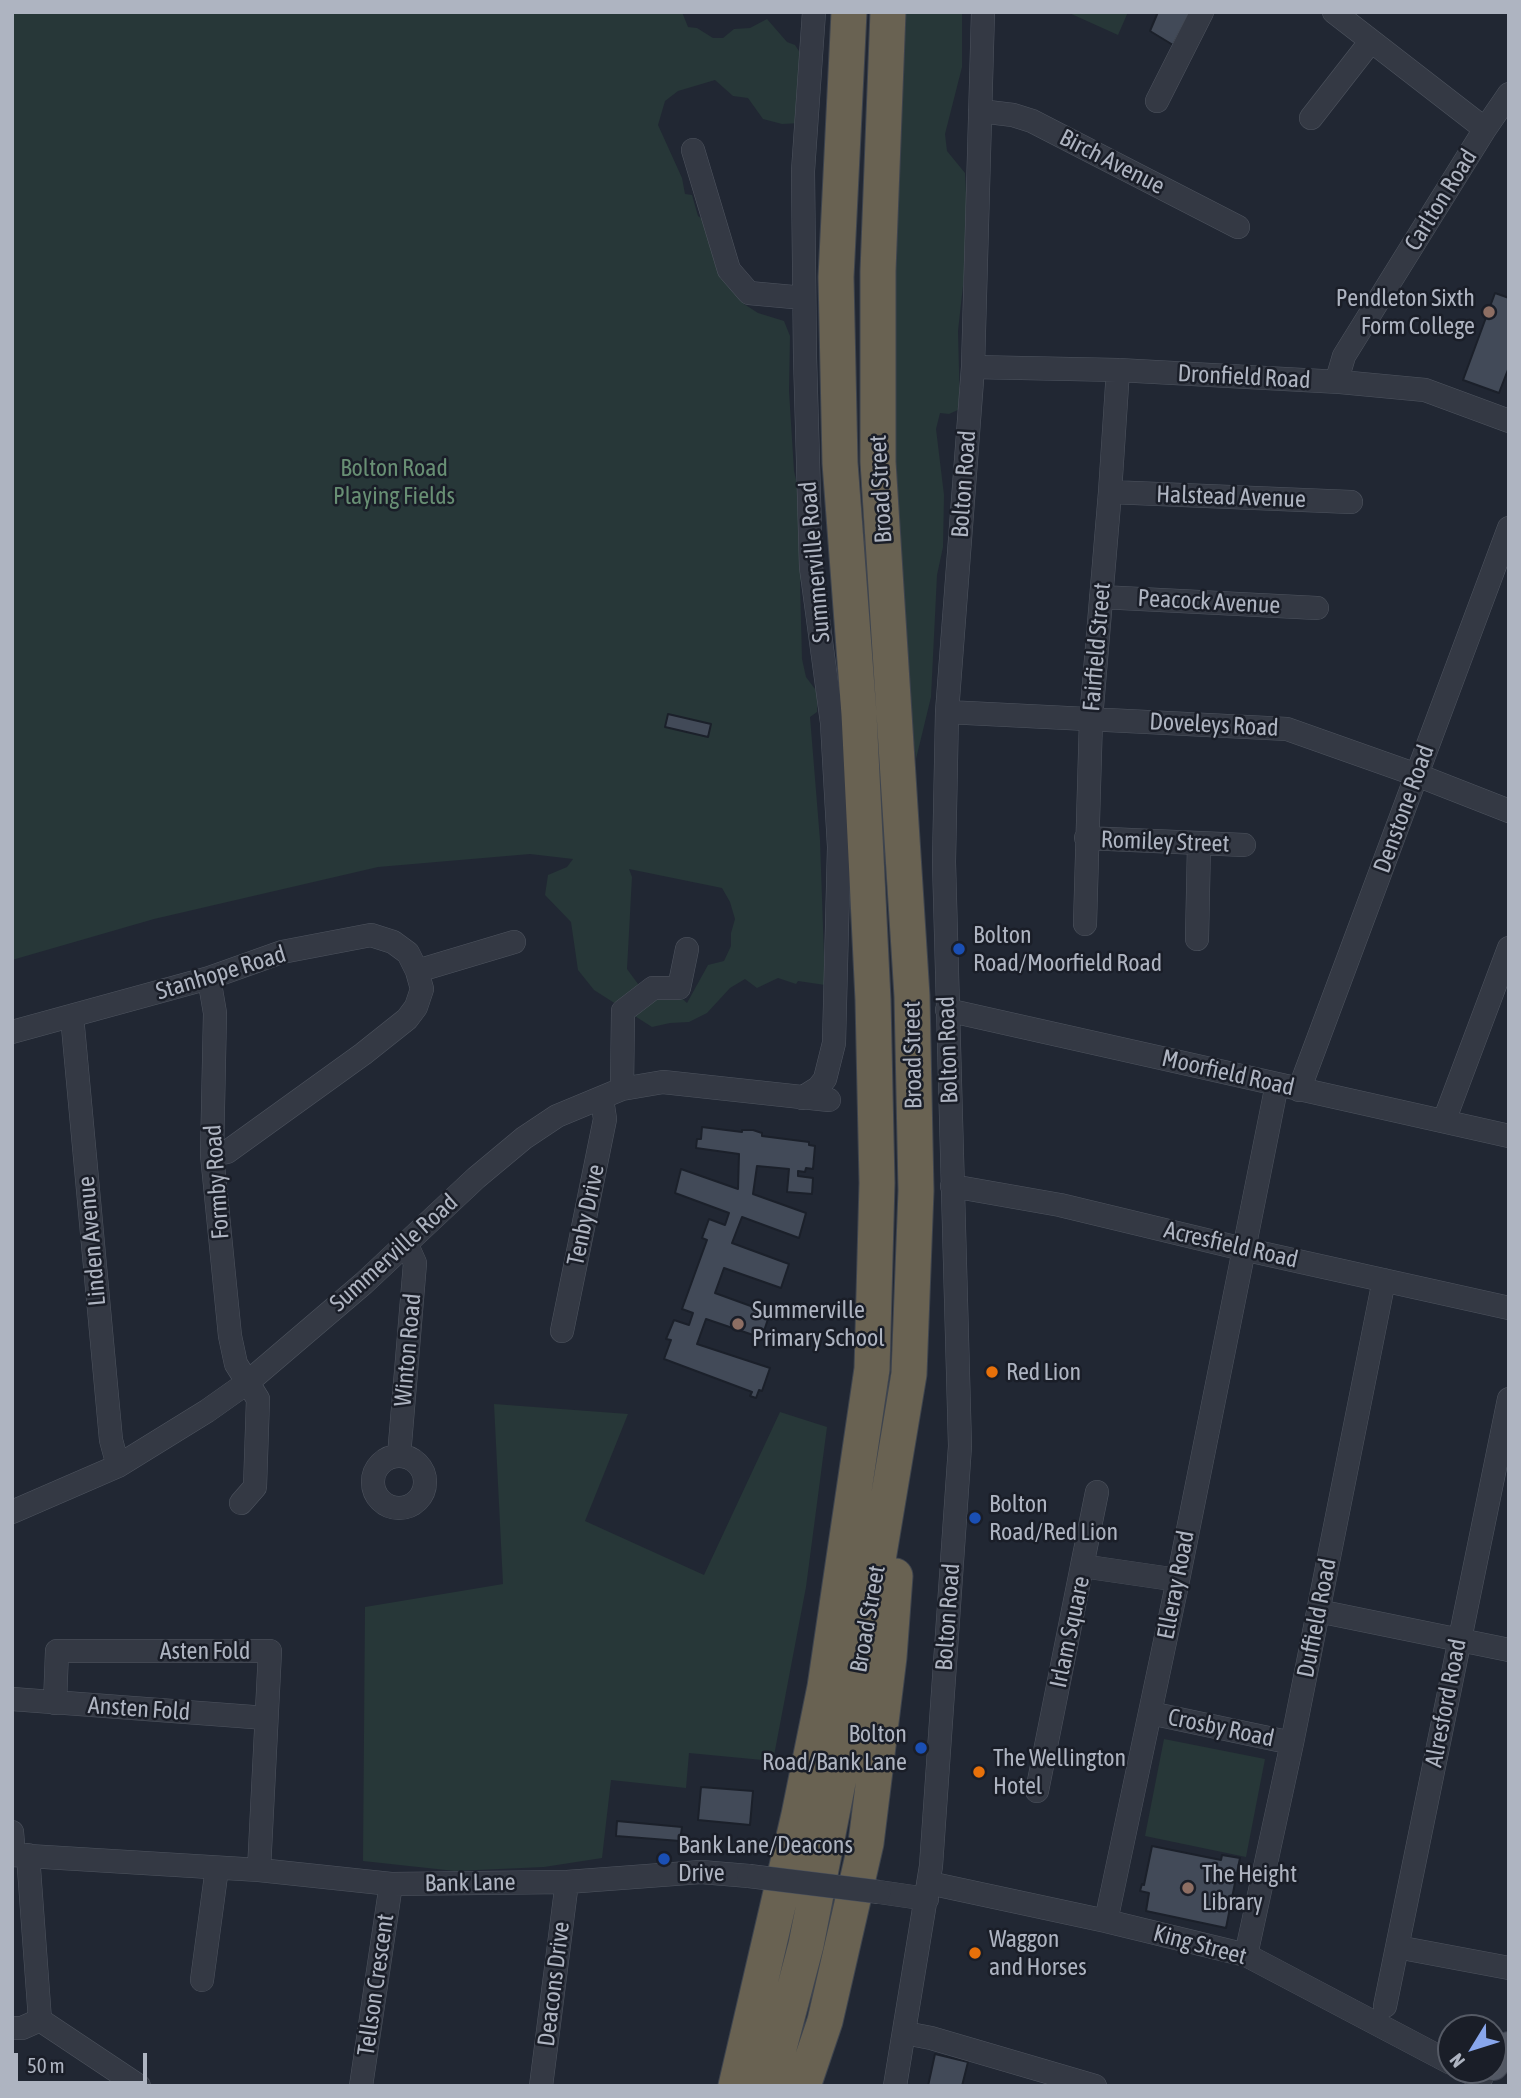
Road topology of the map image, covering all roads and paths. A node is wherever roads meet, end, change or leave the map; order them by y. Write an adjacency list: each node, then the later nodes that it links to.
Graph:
1 (814, 12): 15 (street, Summerville Road)
2 (849, 12): 83 (highway, Broad Street)
3 (888, 12): 56 (highway, Broad Street)
4 (983, 12): 10 (street, Bolton Road)
5 (1202, 12): 9 (street)
6 (1334, 12): 7 (street)
7 (1371, 41): 11 (street); 12 (street)
8 (1509, 94): 12 (street, Carlton Road)
9 (1157, 101)
10 (980, 111): 14 (street, Birch Avenue); 16 (street, Bolton Road)
11 (1311, 118)
12 (1485, 129): 18 (street, Carlton Road)
13 (693, 150): 15 (street)
14 (1238, 227)
15 (804, 298): 45 (street, Summerville Road)
16 (973, 367): 17 (street, Dronfield Road); 25 (street, Bolton Road)
17 (1118, 370): 18 (street, Dronfield Road); 20 (street, Fairfield Street)
18 (1340, 382): 19 (street, Dronfield Road)
19 (1509, 421)
20 (1110, 492): 21 (street, Halstead Avenue); 23 (street, Fairfield Street)
21 (1352, 502)
22 (1509, 528): 27 (street, Denstone Road)
23 (1101, 597): 24 (street, Peacock Avenue); 26 (street, Fairfield Street)
24 (1317, 608)
25 (947, 712): 26 (street, Doveleys Road); 39 (street, Bolton Road)
26 (1091, 719): 27 (street, Doveleys Road); 29 (street, Fairfield Street)
27 (1417, 775): 28 (street, Doveleys Road); 43 (street, Denstone Road)
28 (1509, 811)
29 (1086, 838): 30 (street, Romiley Street); 32 (street, Fairfield Street)
30 (1199, 845): 31 (street, Romiley Street); 33 (street)
31 (1244, 845)
32 (1085, 924)
33 (1197, 939)
34 (514, 942): 37 (street)
35 (1509, 947): 47 (street)
36 (687, 949): 44 (street, Tenby Drive)
37 (417, 971): 38 (street, Stanhope Road); 49 (street)
38 (209, 978): 40 (street, Stanhope Road); 49 (street, Formby Road)
39 (947, 1010): 42 (street, Moorfield Road); 50 (street, Bolton Road)
40 (72, 1016): 41 (street, Stanhope Road); 60 (street, Linden Avenue)
41 (12, 1032)
42 (1277, 1084): 43 (street, Moorfield Road); 52 (street, Elleray Road)
43 (1299, 1090): 47 (street, Moorfield Road)
44 (612, 1094): 45 (street, Summerville Road); 51 (street, Summerville Road); 55 (street, Tenby Drive)
45 (802, 1098): 46 (street, Summerville Road)
46 (829, 1100)
47 (1444, 1121): 48 (street, Moorfield Road)
48 (1509, 1136)
49 (212, 1155): 57 (street, Formby Road)
50 (952, 1186): 52 (street, Acresfield Road); 81 (street, Bolton Road)
51 (407, 1245): 57 (street, Summerville Road); 59 (street, Winton Road)
52 (1242, 1249): 53 (street, Acresfield Road); 65 (street, Elleray Road)
53 (1384, 1280): 54 (street, Acresfield Road); 66 (street, Duffield Road)
54 (1509, 1308)
55 (562, 1331)
56 (909, 1374): 98 (highway, Broad Street); 99 (highway)
57 (248, 1382): 60 (street, Summerville Road); 62 (street, Formby Road)
58 (1509, 1399): 67 (street, Alresford Road)
59 (399, 1456)
60 (118, 1466): 63 (street, Summerville Road)
61 (1097, 1492): 64 (street)
62 (241, 1503)
63 (12, 1512)
64 (1082, 1566): 65 (street, Irlam Square); 74 (street, Irlam Square)
65 (1178, 1580): 71 (street, Elleray Road)
66 (1318, 1611): 67 (street); 73 (street, Duffield Road)
67 (1459, 1640): 68 (street); 84 (street, Alresford Road)
68 (1509, 1650)
69 (12, 1699): 70 (street, Ansten Fold)
70 (55, 1703): 72 (street, Ansten Fold); 72 (street, Asten Fold)
71 (1150, 1713): 73 (street, Crosby Road); 82 (street, Elleray Road)
72 (266, 1718): 78 (street, Asten Fold)
73 (1292, 1743): 85 (street, Duffield Road)
74 (1037, 1791)
75 (12, 1832): 76 (street)
76 (18, 1855): 77 (street, Bank Lane); 89 (street)
77 (217, 1868): 78 (street, Bank Lane); 87 (street)
78 (259, 1870): 80 (street, Bank Lane)
79 (567, 1882): 80 (street, Bank Lane); 81 (street, Bank Lane, bridge); 95 (street, Deacons Drive)
80 (391, 1884): 94 (street, Tellson Crescent)
81 (928, 1891): 82 (street, King Street); 91 (street, Bolton Road)
82 (1106, 1921): 85 (street, King Street)
83 (771, 1937): 96 (highway); 97 (highway, Broad Street)
84 (1397, 1947): 86 (street); 88 (street, Alresford Road)
85 (1246, 1955): 92 (street, King Street)
86 (1509, 1968)
87 (202, 1980)
88 (1385, 2006)
89 (40, 2021): 90 (street); 93 (street)
90 (12, 2028)
91 (905, 2033): 100 (street, Bolton Road); 101 (street)
92 (1437, 2056)
93 (139, 2086)
94 (361, 2086)
95 (541, 2086)
96 (713, 2086)
97 (736, 2086)
98 (769, 2086)
99 (803, 2086)
100 (895, 2086)
101 (1095, 2086)

